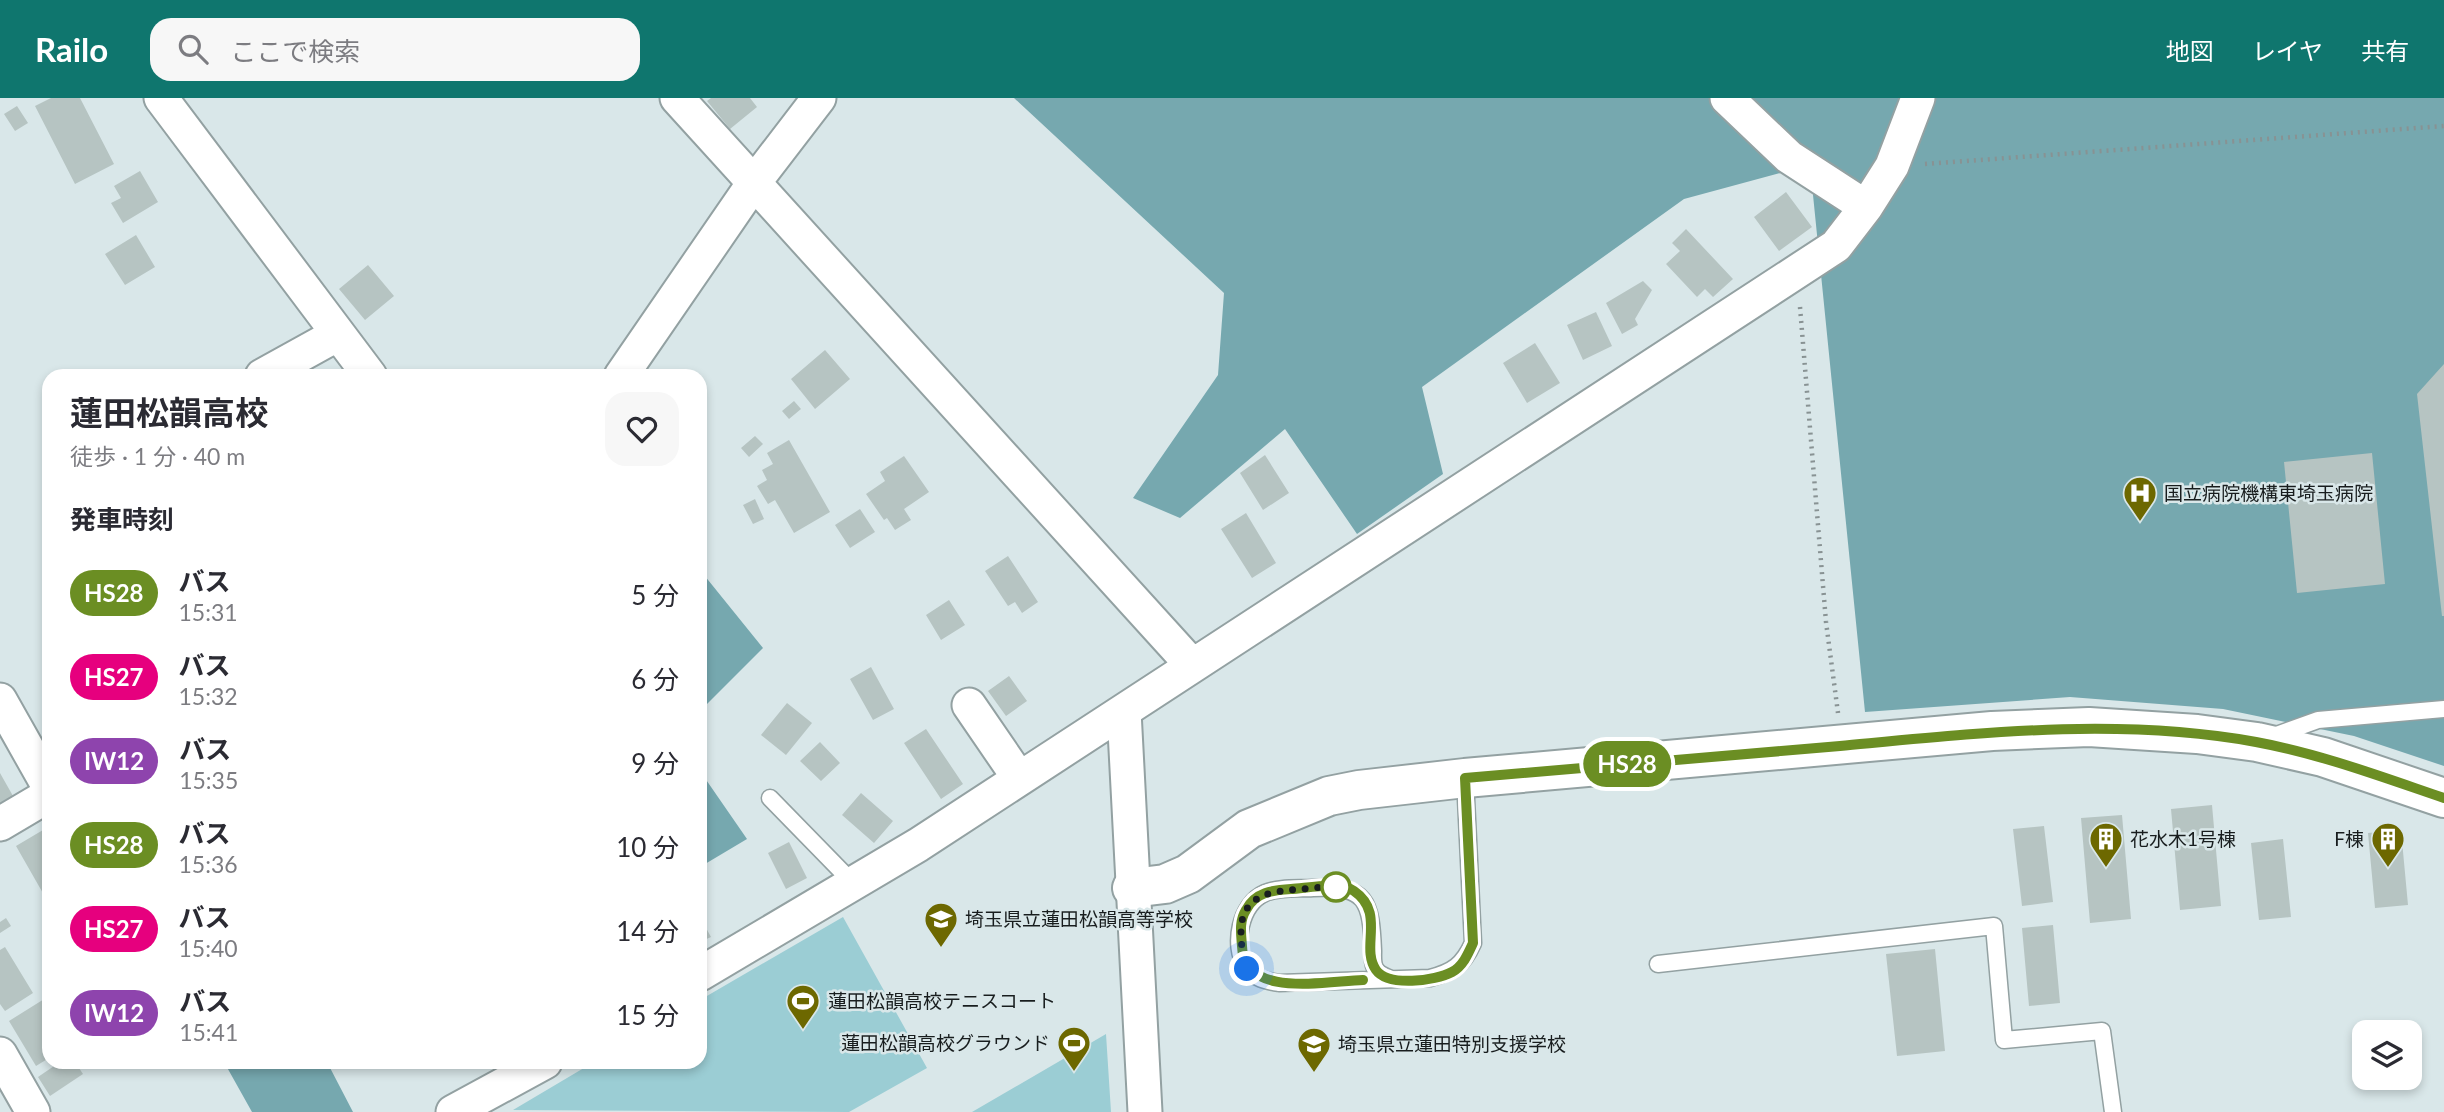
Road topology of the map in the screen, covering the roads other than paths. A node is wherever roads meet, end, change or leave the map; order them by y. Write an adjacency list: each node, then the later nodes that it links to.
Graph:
1 (161, 98): 8 (street)
2 (677, 98): 6 (street)
3 (818, 98): 6 (street)
4 (1727, 98): 7 (street)
5 (1918, 98): 7 (street)
6 (753, 184): 11 (street); 12 (street)
7 (1866, 207): 12 (street)
8 (338, 334): 9 (street); 10 (street)
9 (275, 369)
10 (365, 369)
11 (626, 369)
12 (1192, 665): 16 (street)
13 (0, 700): 18 (street)
14 (969, 705): 19 (street)
15 (2444, 709): 17 (lane)
16 (1124, 711): 19 (street); 26 (street)
17 (2256, 742): 20 (street); 22 (street)
18 (42, 775)
19 (1019, 778): 25 (street)
20 (1465, 778): 26 (street); 29 (lane)
21 (770, 798): 25 (lane)
22 (2444, 798)
23 (42, 799): 24 (street)
24 (0, 824)
25 (854, 884): 28 (street)
26 (1132, 888): 34 (street)
27 (1658, 964): 35 (lane)
28 (707, 970)
29 (1391, 979): 29 (lane)
30 (0, 1054): 32 (street)
31 (532, 1069): 33 (street)
32 (33, 1112)
33 (453, 1112)
34 (1145, 1112)
35 (2113, 1112)

